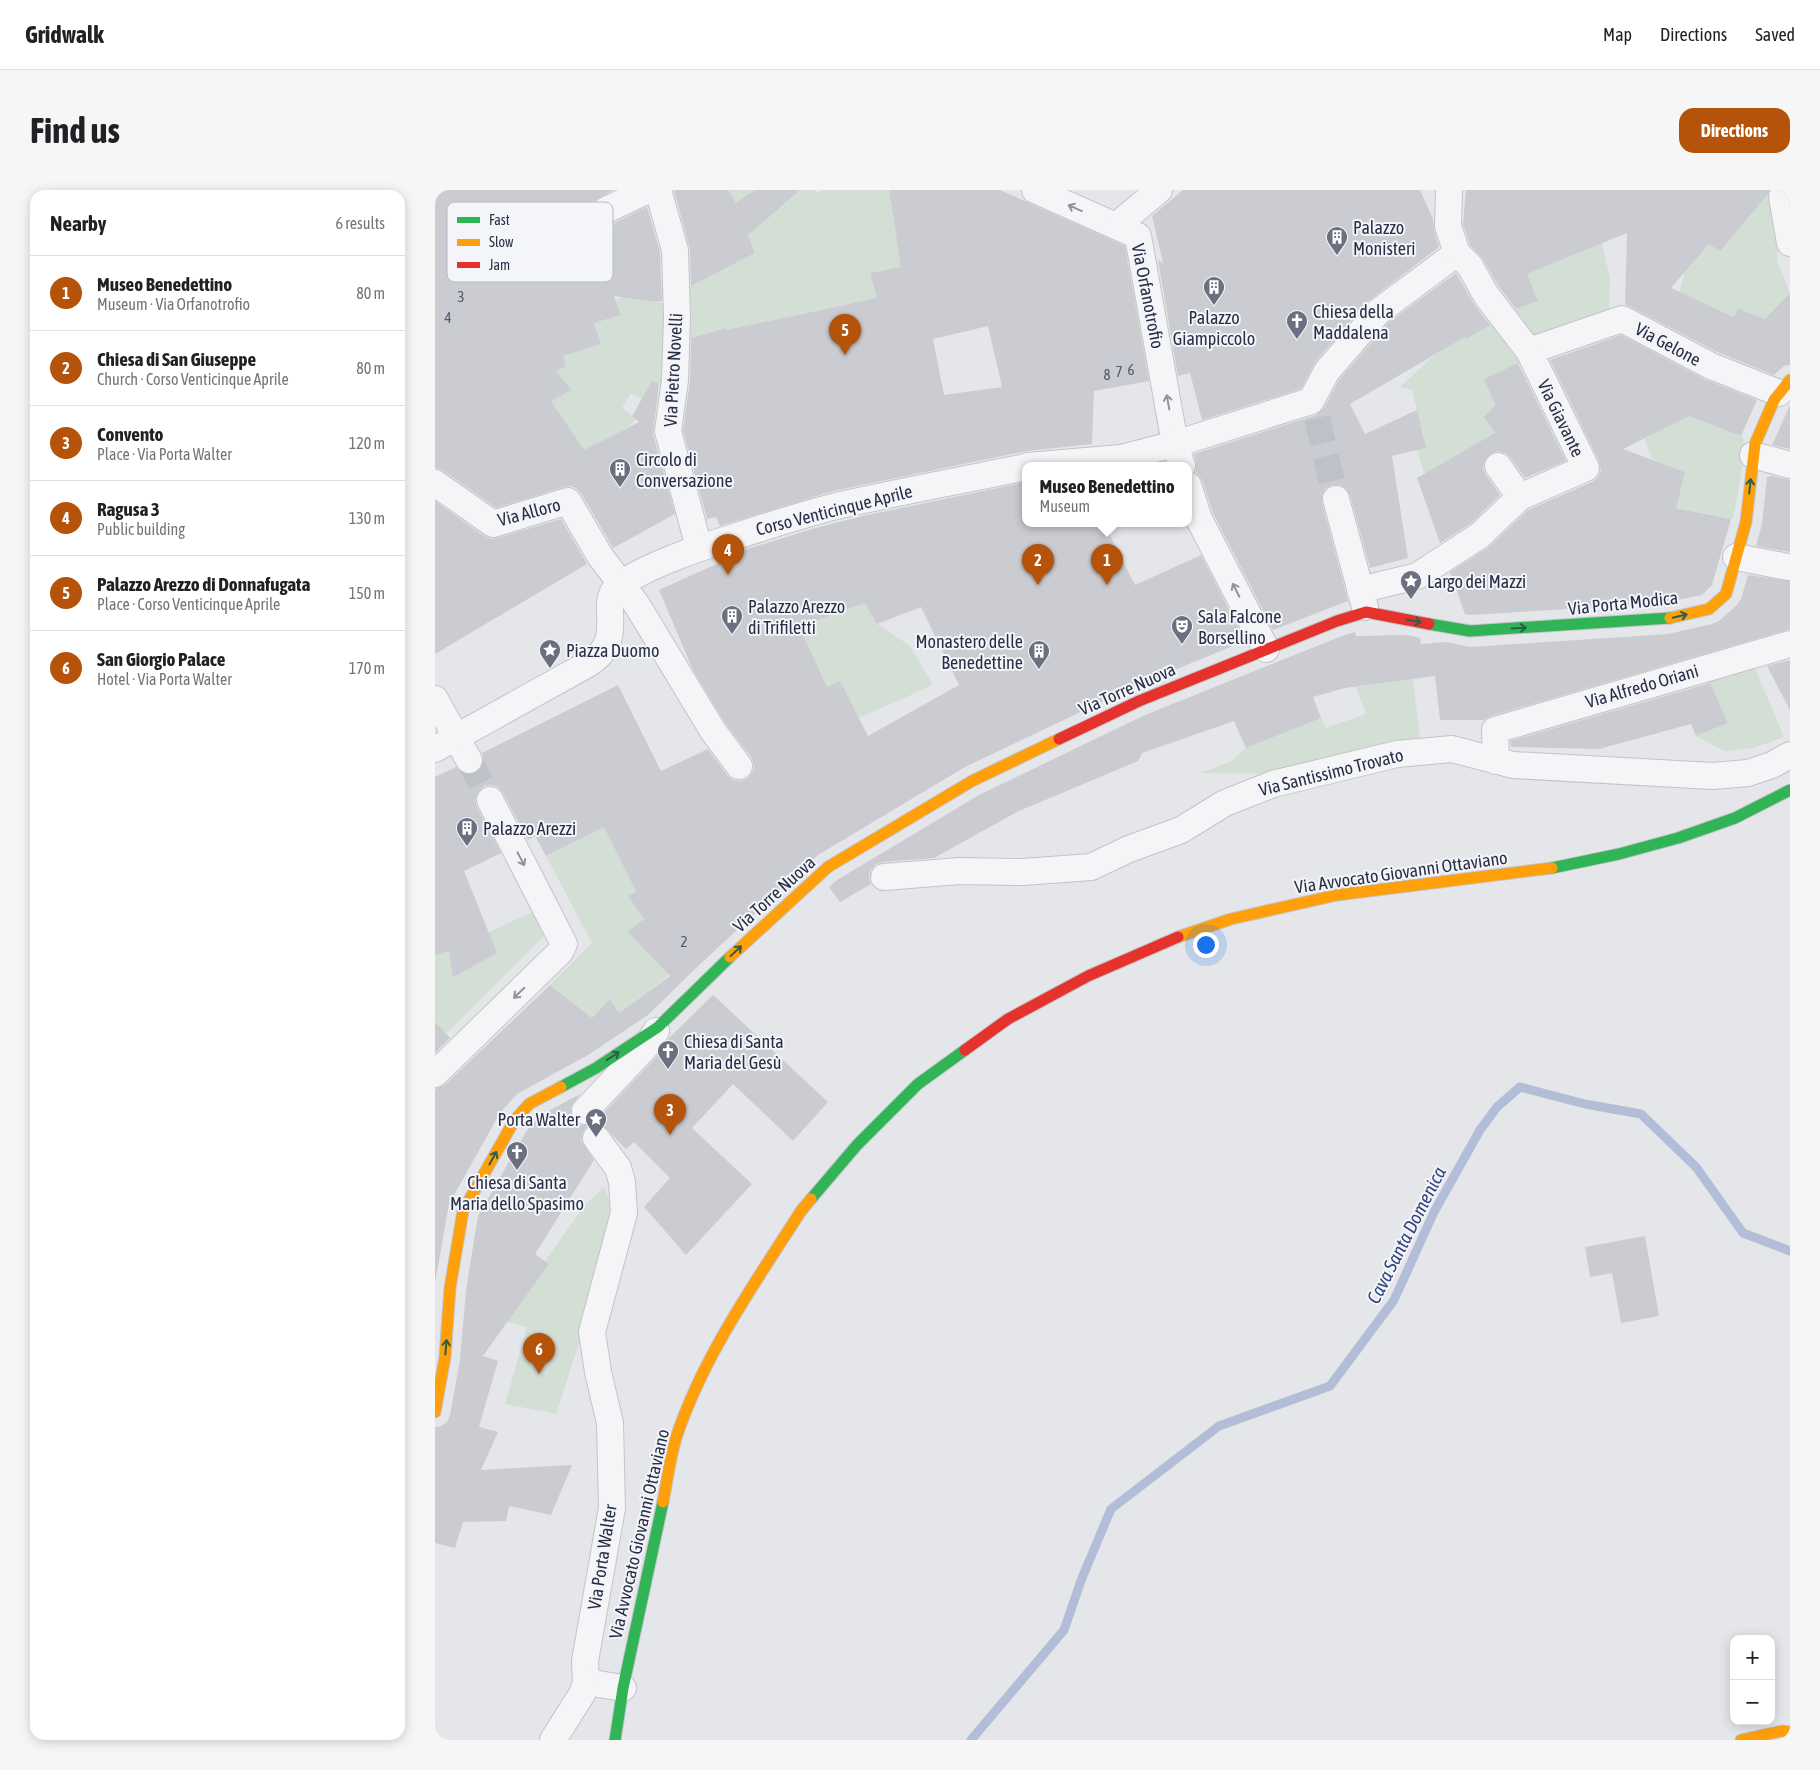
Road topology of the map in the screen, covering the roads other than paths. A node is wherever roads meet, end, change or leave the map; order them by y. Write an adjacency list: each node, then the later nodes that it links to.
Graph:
1 (648, 190): 7 (street)
2 (658, 190): 23 (street, Via Pietro Novelli)
3 (1035, 190): 8 (street, Via Orfanotrofio, one-way to 3)
4 (1159, 190): 8 (street)
5 (1449, 190): 10 (street)
6 (1790, 191): 9 (street)
7 (613, 207)
8 (1116, 226): 13 (street, Via Orfanotrofio, one-way to 8)
9 (1790, 242)
10 (1457, 254): 11 (street, Via Giavante); 13 (street)
11 (1529, 351): 12 (street, Via Gelone); 21 (street, Via Giavante)
12 (1785, 386): 14 (street, Via Porta Modica)
13 (1179, 455): 15 (street, Corso Venticinque Aprile)
14 (1753, 455): 16 (street); 24 (street, Via Porta Modica, one-way to 14)
15 (1076, 462)
16 (1790, 464)
17 (1498, 466): 21 (street)
18 (1022, 468): 23 (street, Corso Venticinque Aprile)
19 (435, 483): 26 (street, Via Alloro)
20 (1192, 497): 29 (street, one-way to 20)
21 (1520, 498): 27 (street, Via Giavante)
22 (1336, 499): 27 (street)
23 (699, 548): 26 (street, Corso Venticinque Aprile)
24 (1736, 557): 25 (street); 27 (street, Via Porta Modica, one-way to 24)
25 (1788, 567)
26 (621, 583): 31 (street); 35 (street)
27 (1363, 601): 29 (street, Via Torre Nuova)
28 (1790, 644): 34 (street, Via Alfredo Oriani)
29 (1266, 649): 39 (street, Via Torre Nuova, one-way to 29)
30 (435, 698): 31 (street)
31 (445, 743): 33 (street)
32 (1790, 755): 34 (street, Via Santissimo Trovato)
33 (469, 760)
34 (1496, 761): 38 (street, Via Santissimo Trovato)
35 (739, 766)
36 (1790, 790): 45 (street, Via Avvocato Giovanni Ottaviano)
37 (490, 800): 40 (street, one-way to 40)
38 (884, 877)
39 (658, 1027): 41 (street); 43 (street, Via Torre Nuova, one-way to 39)
40 (435, 1074)
41 (585, 1111)
42 (596, 1138): 44 (street, Via Porta Walter)
43 (435, 1412)
44 (586, 1682): 45 (street); 47 (street)
45 (623, 1688): 48 (street, Via Avvocato Giovanni Ottaviano)
46 (1790, 1732): 49 (street)
47 (553, 1740)
48 (615, 1740)
49 (1741, 1740)

